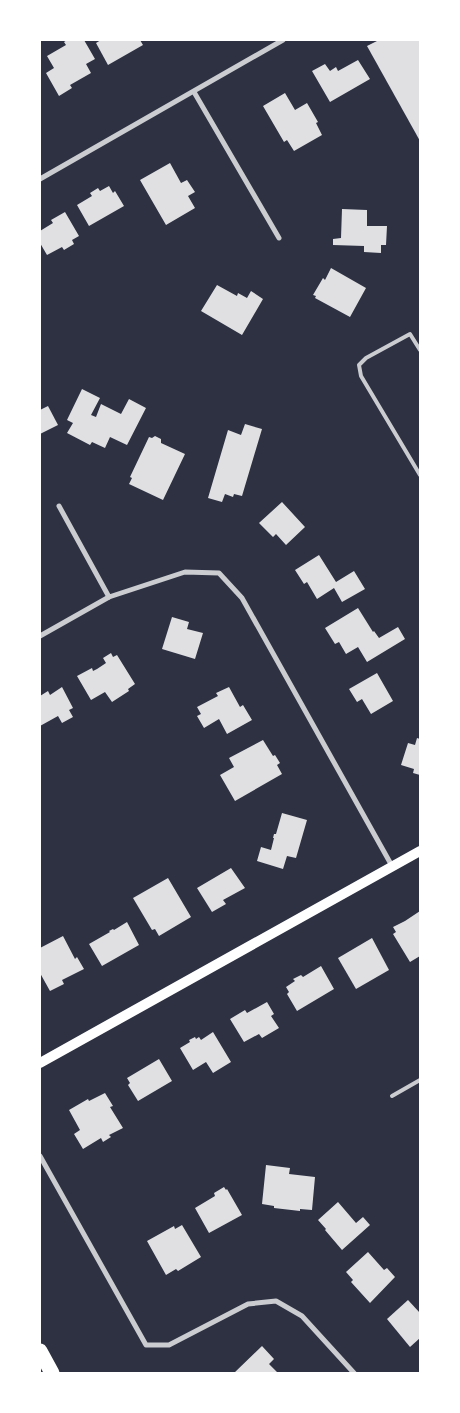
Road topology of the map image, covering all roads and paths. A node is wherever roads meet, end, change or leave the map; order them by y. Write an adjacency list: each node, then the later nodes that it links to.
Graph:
1 (284, 40): 2 (street)
2 (194, 92): 3 (street); 4 (street)
3 (40, 179)
4 (279, 238)
5 (420, 350): 6 (lane)
6 (420, 475)
7 (60, 506): 8 (street)
8 (109, 597): 9 (street); 11 (street)
9 (40, 636)
10 (420, 851): 11 (main road)
11 (392, 866): 12 (main road)
12 (40, 1063)
13 (420, 1080): 14 (lane)
14 (392, 1096)
15 (40, 1156): 18 (street)
16 (40, 1351): 17 (highway)
17 (52, 1373)
18 (354, 1373)

